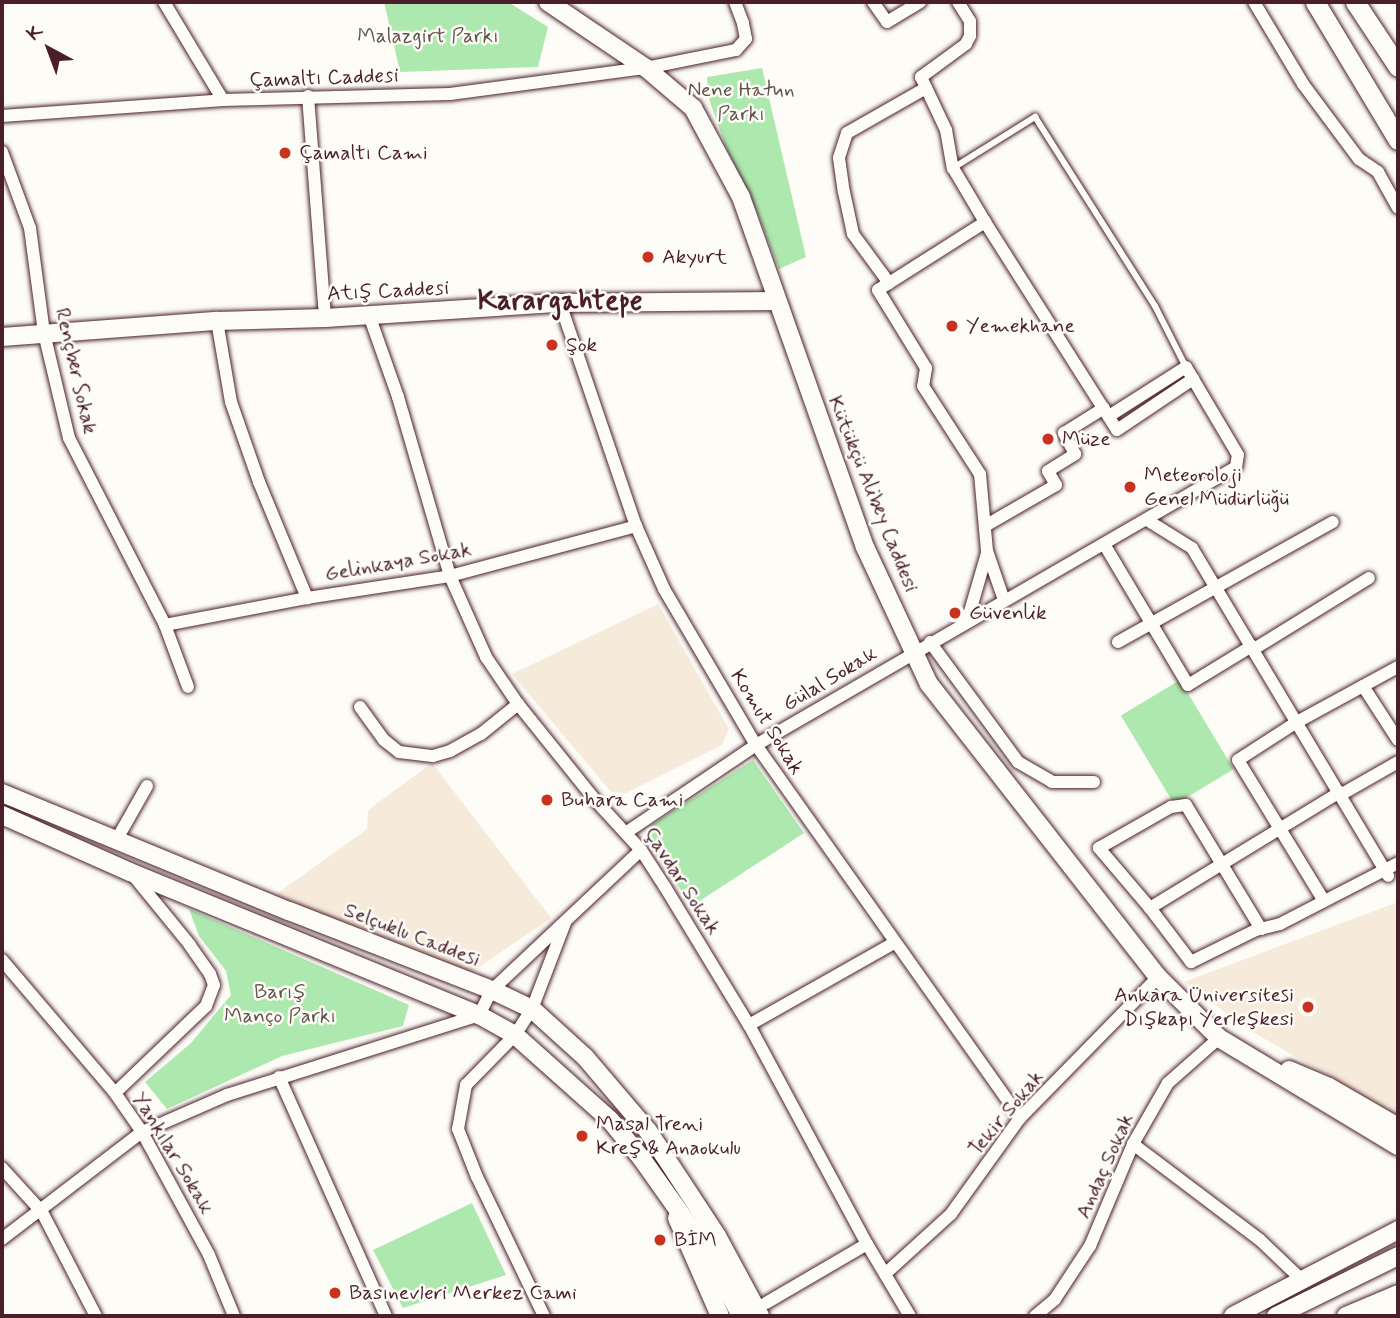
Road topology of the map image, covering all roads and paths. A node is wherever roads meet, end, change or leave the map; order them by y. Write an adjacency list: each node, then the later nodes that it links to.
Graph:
1 (164, 2): 14 (street)
2 (548, 2): 11 (main road, Kütükçü Alibey Caddesi)
3 (735, 2): 11 (street, Çamaltı Caddesi)
4 (873, 2): 5 (street)
5 (919, 2)
6 (958, 2): 12 (street)
7 (1254, 2): 19 (street)
8 (1315, 2): 16 (main road)
9 (1355, 2): 10 (main road)
10 (1398, 67)
11 (646, 68): 13 (street, Çamaltı Caddesi); 22 (main road, Kütükçü Alibey Caddesi)
12 (926, 88): 18 (street); 21 (street)
13 (307, 96): 14 (street, Çamaltı Caddesi); 25 (street)
14 (223, 100): 15 (street, Çamaltı Caddesi)
15 (2, 116)
16 (1398, 140)
17 (2, 152): 27 (street, Rençber Sokak)
18 (953, 168): 20 (street); 29 (lane)
19 (1398, 208)
20 (985, 222): 21 (street); 31 (street)
21 (889, 283): 35 (street)
22 (776, 301): 23 (main road, Atış Caddesi); 49 (main road, Kütükçü Alibey Caddesi)
23 (561, 303): 24 (main road, Atış Caddesi); 34 (street, Komut Sokak)
24 (369, 315): 25 (main road, Atış Caddesi); 38 (street, Çavdar Sokak)
25 (325, 318): 26 (main road, Atış Caddesi)
26 (217, 321): 27 (main road, Atış Caddesi); 41 (street)
27 (44, 333): 28 (main road, Atış Caddesi); 44 (street, Rençber Sokak)
28 (2, 337)
29 (1186, 367): 30 (street, Gülal Sokak); 31 (street)
30 (1193, 379): 31 (street); 32 (street, Gülal Sokak)
31 (1107, 412): 35 (street)
32 (1147, 520): 36 (street, Gülal Sokak); 40 (street)
33 (1333, 522): 40 (street)
34 (636, 526): 38 (street, Gelinkaya Sokak); 57 (street, Komut Sokak)
35 (985, 526): 37 (street)
36 (1104, 544): 42 (street, Gülal Sokak); 43 (street)
37 (988, 551): 42 (street); 45 (street)
38 (450, 576): 41 (street, Gelinkaya Sokak); 53 (street, Çavdar Sokak)
39 (1369, 578): 48 (street)
40 (1217, 589): 43 (street); 48 (street)
41 (307, 598): 44 (street, Gelinkaya Sokak)
42 (1004, 600): 46 (street, Gülal Sokak)
43 (1152, 624): 47 (street); 48 (street)
44 (164, 625): 52 (street, Rençber Sokak)
45 (946, 628)
46 (930, 642): 49 (street, Gülal Sokak); 59 (street)
47 (1118, 642)
48 (1253, 648): 55 (street)
49 (914, 652): 57 (street, Gülal Sokak); 78 (main road, Kütükçü Alibey Caddesi)
50 (1398, 667): 51 (street)
51 (1363, 686): 55 (street); 56 (street)
52 (188, 687)
53 (519, 704): 54 (street); 65 (street, Çavdar Sokak)
54 (360, 707)
55 (1297, 722): 62 (street); 64 (street)
56 (1398, 740)
57 (756, 745): 65 (street, Gülal Sokak); 76 (street, Komut Sokak)
58 (1398, 762): 62 (street)
59 (1094, 782)
60 (147, 786): 66 (street)
61 (2, 793): 66 (main road, Selçuklu Caddesi)
62 (1341, 793): 64 (street); 71 (street)
63 (2, 815): 70 (main road)
64 (1279, 829): 69 (street); 72 (street)
65 (627, 832): 67 (street, Çavdar Sokak)
66 (117, 839): 79 (main road, Selçuklu Caddesi)
67 (641, 850): 74 (street); 82 (street, Çavdar Sokak)
68 (1398, 863): 71 (street)
69 (1221, 864): 73 (street); 73 (street); 75 (street)
70 (130, 872): 81 (main road); 86 (street)
71 (1386, 873): 72 (street)
72 (1324, 901): 75 (street)
73 (1150, 908): 75 (street)
74 (566, 919): 79 (street); 80 (street)
75 (1261, 929)
76 (894, 943): 82 (street); 87 (street, Komut Sokak)
77 (2, 960): 86 (street, Yankılar Sokak)
78 (1158, 977): 84 (main road, Kütükçü Alibey Caddesi); 87 (street, Tekir Sokak)
79 (492, 990): 80 (main road, Selçuklu Caddesi); 81 (street)
80 (532, 1009): 83 (street); 96 (main road, Selçuklu Caddesi)
81 (478, 1014): 83 (main road); 85 (street)
82 (749, 1025): 98 (street, Çavdar Sokak)
83 (515, 1035): 93 (main road); 109 (street)
84 (1219, 1038): 88 (main road, Kütükçü Alibey Caddesi); 90 (street, Andaç Sokak); 91 (main road, Kütükçü Alibey Caddesi)
85 (279, 1077): 89 (street); 108 (street)
86 (115, 1093): 89 (street, Yankılar Sokak)
87 (1020, 1118): 100 (street, Tekir Sokak)
88 (1398, 1127)
89 (142, 1132): 94 (street); 107 (street, Yankılar Sokak)
90 (1133, 1144): 101 (street); 113 (street, Andaç Sokak)
91 (1398, 1146)
92 (2, 1168): 94 (street)
93 (670, 1198): 102 (main road); 110 (main road)
94 (42, 1212): 97 (street); 106 (street)
95 (1398, 1230): 101 (main road)
96 (717, 1236): 102 (main road); 105 (main road)
97 (2, 1240)
98 (867, 1244): 100 (street, Çavdar Sokak); 105 (street)
99 (1398, 1256): 115 (main road)
100 (885, 1274): 112 (street, Çavdar Sokak)
101 (1301, 1279): 114 (main road)
102 (732, 1281): 105 (main road); 111 (main road)
103 (1398, 1294): 116 (main road)
104 (1398, 1306): 117 (main road)
105 (766, 1312)
106 (96, 1316)
107 (234, 1316)
108 (386, 1316)
109 (544, 1316)
110 (720, 1316)
111 (741, 1316)
112 (910, 1316)
113 (1035, 1316)
114 (1233, 1316)
115 (1276, 1316)
116 (1346, 1316)
117 (1382, 1316)

